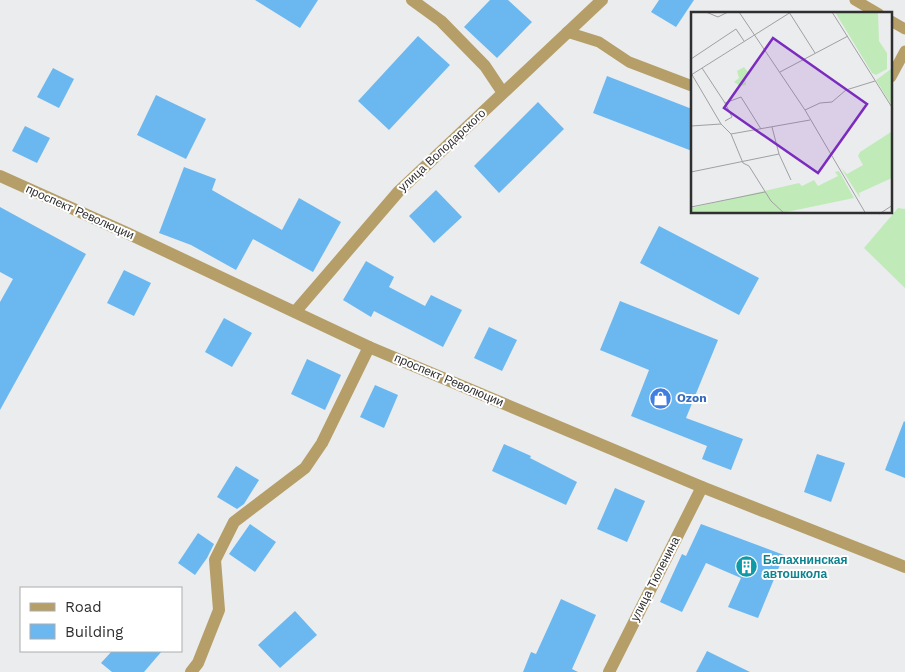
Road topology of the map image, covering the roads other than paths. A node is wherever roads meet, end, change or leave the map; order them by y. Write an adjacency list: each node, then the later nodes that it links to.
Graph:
1 (412, 0): 11 (street)
2 (602, 0): 7 (street, улица Володарского)
3 (855, 0): 4 (lane)
4 (876, 12)
5 (892, 22): 6 (lane)
6 (905, 29)
7 (567, 32): 10 (lane); 11 (street, улица Володарского)
8 (905, 51): 9 (lane)
9 (892, 75)
10 (691, 86)
11 (503, 93): 13 (street, улица Володарского)
12 (0, 176): 13 (street, проспект Революции)
13 (294, 312): 14 (street, проспект Революции)
14 (369, 347): 15 (street, проспект Революции); 17 (street)
15 (702, 487): 16 (street, проспект Революции); 18 (street, улица Тюленина)
16 (905, 567)
17 (191, 672)
18 (609, 672)

